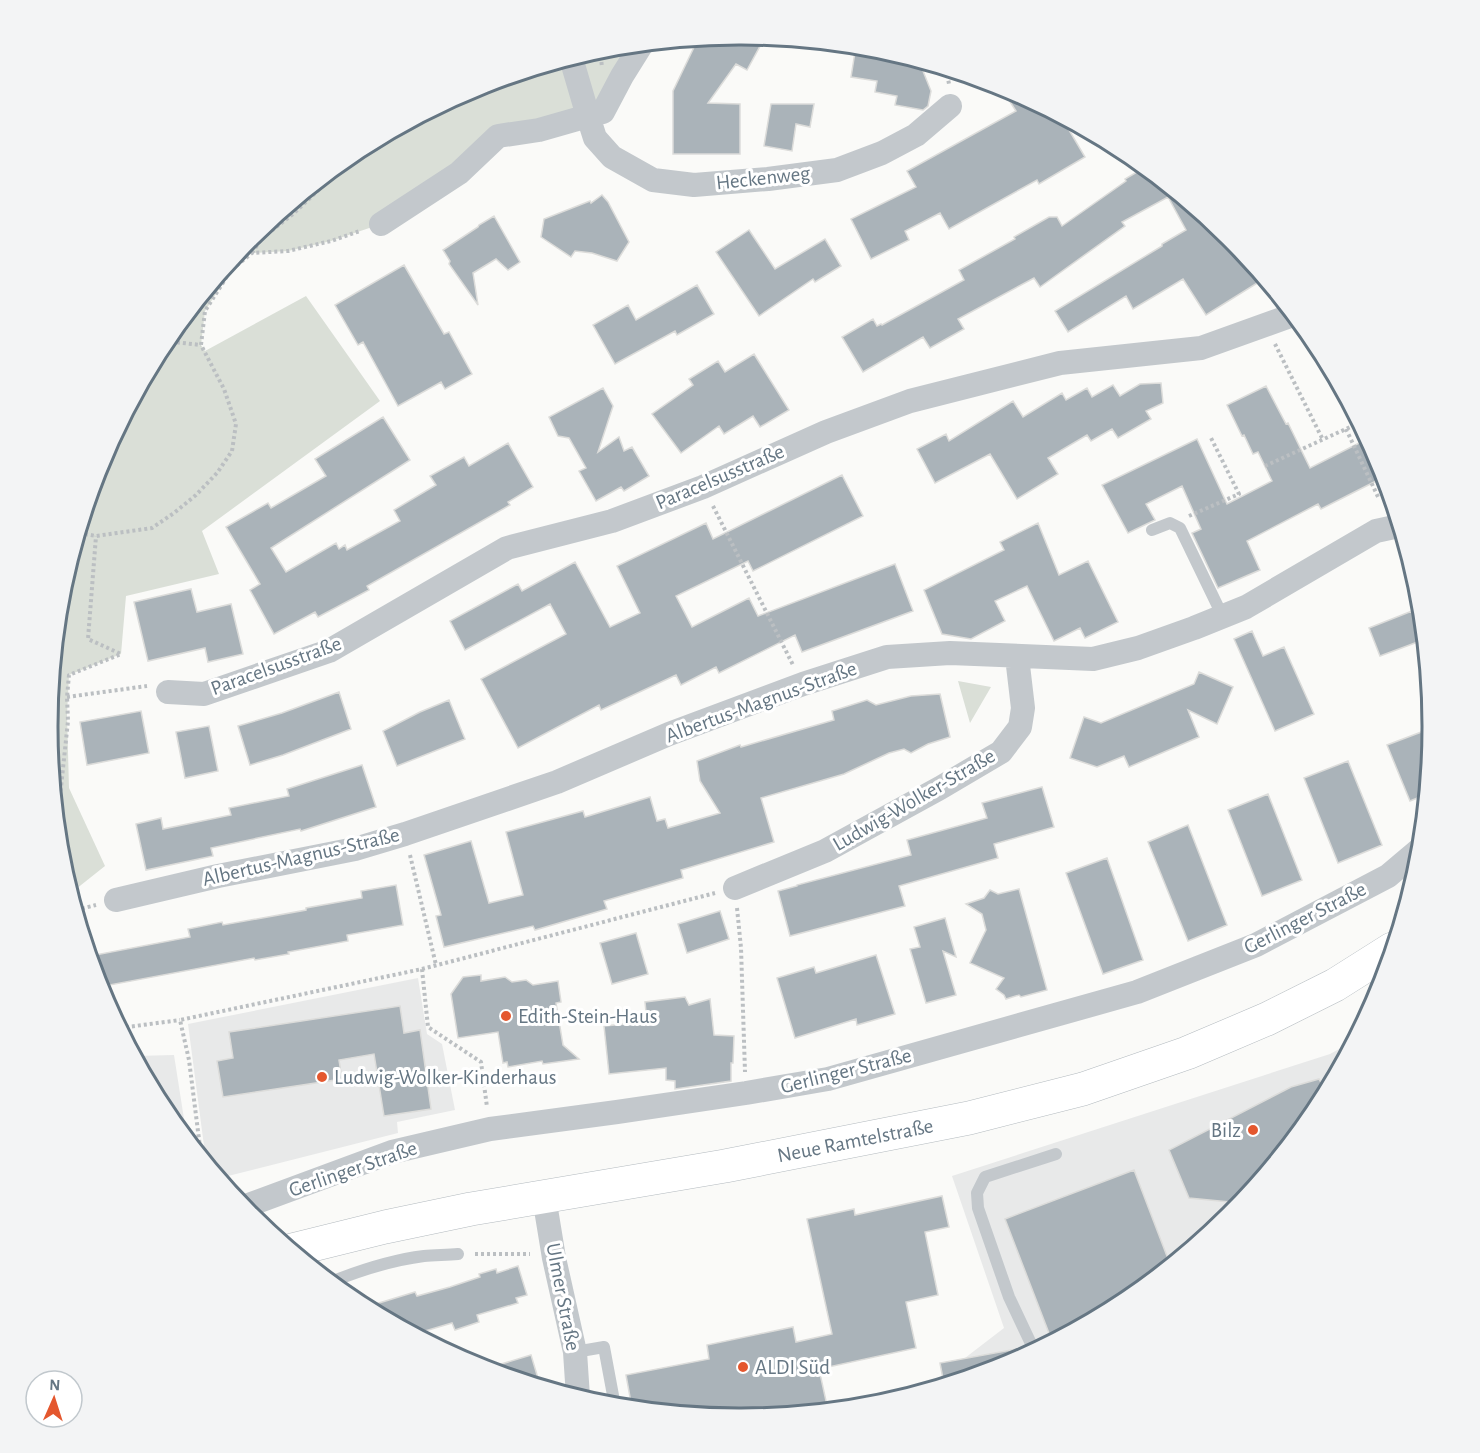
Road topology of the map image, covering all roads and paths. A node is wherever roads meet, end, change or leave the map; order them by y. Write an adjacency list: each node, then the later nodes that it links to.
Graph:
1 (636, 53): 4 (street)
2 (573, 66): 4 (street, Heckenweg)
3 (950, 106): 4 (street, Heckenweg)
4 (588, 116): 7 (street)
5 (307, 201): 6 (path)
6 (282, 223)
7 (381, 224): 9 (path)
8 (256, 247): 9 (path)
9 (252, 253): 10 (path)
10 (246, 258)
11 (222, 284): 15 (path)
12 (1285, 318): 13 (street, Paracelsusstraße)
13 (1254, 329): 19 (path); 21 (street, Paracelsusstraße)
14 (177, 342): 15 (path)
15 (201, 345): 27 (path)
16 (1352, 426): 17 (path)
17 (1346, 429): 19 (path); 22 (path)
18 (1211, 438): 23 (path)
19 (1323, 440): 20 (path)
20 (1265, 466)
21 (703, 487): 30 (path); 31 (street, Paracelsusstraße)
22 (1379, 499)
23 (1180, 528): 25 (lane); 28 (lane)
24 (1391, 528): 28 (street, Albertus-Magnus-Straße)
25 (1152, 530)
26 (87, 535): 27 (path)
27 (96, 537): 32 (path)
28 (1223, 617): 29 (street, Albertus-Magnus-Straße)
29 (1017, 657): 30 (street, Albertus-Magnus-Straße); 36 (street, Ludwig-Wolker-Straße)
30 (803, 684): 34 (street, Albertus-Magnus-Straße)
31 (168, 692): 32 (path)
32 (67, 697): 33 (path)
33 (61, 785)
34 (405, 834): 37 (street, Albertus-Magnus-Straße); 40 (path)
35 (1408, 859): 44 (street, Gerlinger Straße)
36 (735, 888): 40 (path)
37 (116, 900)
38 (738, 914): 44 (path)
39 (1381, 956): 48 (main road, Neue Ramtelstraße)
40 (436, 965): 41 (path)
41 (422, 969): 42 (path); 45 (path)
42 (180, 1020): 43 (path); 46 (path)
43 (128, 1027)
44 (746, 1093): 45 (street, Gerlinger Straße)
45 (490, 1129): 49 (street, Gerlinger Straße)
46 (199, 1141)
47 (1056, 1154): 54 (lane)
48 (544, 1197): 50 (main road, Neue Ramtelstraße); 52 (street, Ulmer Straße)
49 (253, 1203)
50 (301, 1248)
51 (458, 1254): 52 (path); 53 (lane)
52 (554, 1258): 55 (street, Ulmer Straße)
53 (341, 1278)
54 (1031, 1343)
55 (575, 1352): 56 (street, Ulmer Straße); 57 (lane)
56 (577, 1388)
57 (613, 1396)

